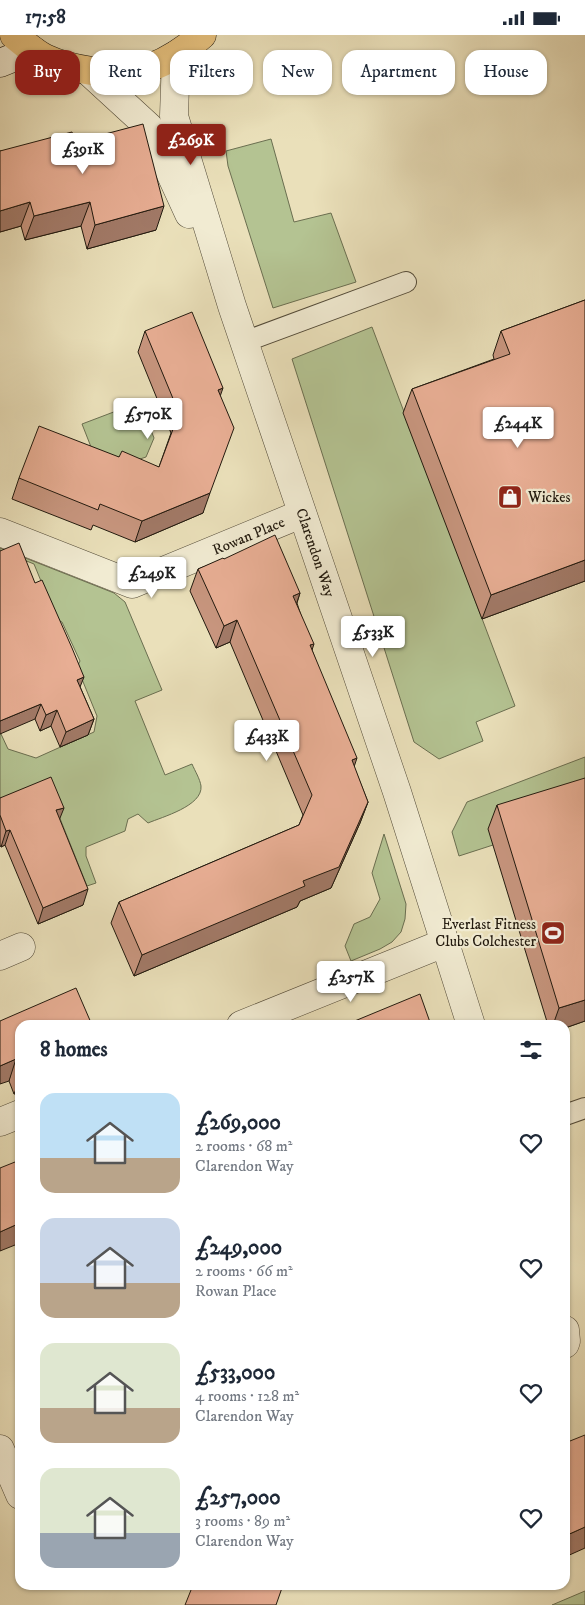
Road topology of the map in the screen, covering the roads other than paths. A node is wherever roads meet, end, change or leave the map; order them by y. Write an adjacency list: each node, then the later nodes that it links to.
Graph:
1 (202, 35): 3 (main road)
2 (23, 42): 5 (street); 6 (main road)
3 (182, 50)
4 (170, 58): 6 (main road)
5 (0, 63)
6 (88, 71): 9 (street, Clarendon Way)
7 (175, 95): 9 (street, Clarendon Way)
8 (406, 282): 10 (lane)
9 (232, 306): 10 (street, Clarendon Way)
10 (244, 342): 11 (street, Clarendon Way)
11 (301, 514): 12 (street, Rowan Place); 13 (street, Clarendon Way)
12 (0, 532)
13 (444, 943): 14 (street); 15 (street, Clarendon Way)
14 (254, 1020)
15 (469, 1020)
16 (585, 1108): 17 (lane)
17 (570, 1113)
18 (15, 1116): 19 (street)
19 (0, 1122)
20 (0, 1449): 21 (street)
21 (15, 1484)

